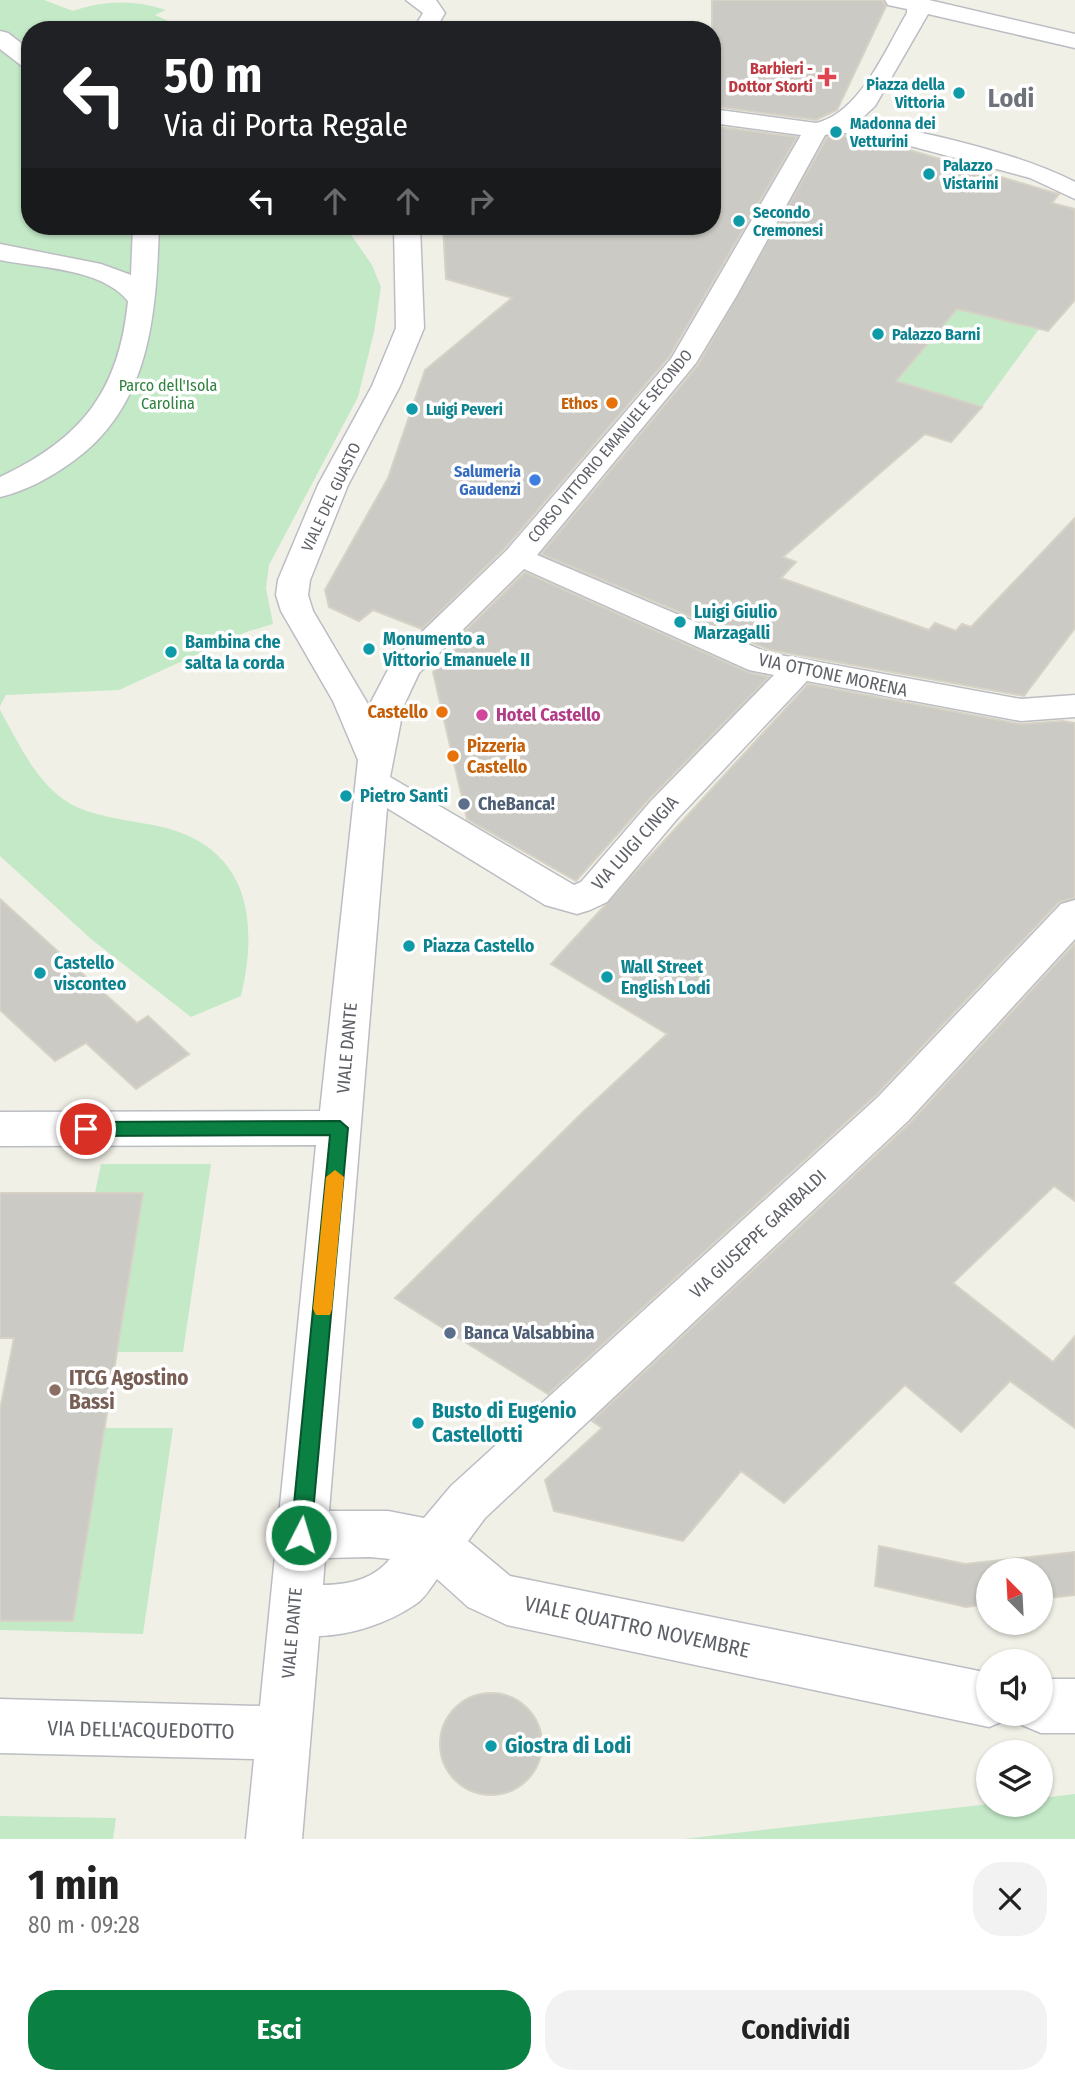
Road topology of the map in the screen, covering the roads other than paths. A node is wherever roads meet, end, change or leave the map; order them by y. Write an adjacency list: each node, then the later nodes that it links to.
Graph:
1 (426, 0): 3 (street)
2 (911, 1): 5 (street); 8 (street)
3 (429, 21)
4 (0, 38): 6 (street)
5 (1075, 41)
6 (21, 54)
7 (721, 117): 8 (street)
8 (828, 127): 9 (street); 18 (street, CORSO VITTORIO EMANUELE SECONDO)
9 (1075, 191)
10 (146, 235): 13 (street)
11 (407, 235): 18 (street, VIALE DEL GUASTO)
12 (0, 252): 13 (street)
13 (144, 303): 14 (street)
14 (0, 488)
15 (536, 564): 16 (street, VIA OTTONE MORENA)
16 (798, 671): 17 (street, VIA OTTONE MORENA); 18 (street, VIA LUIGI CINGIA)
17 (1075, 706)
18 (372, 770): 20 (street, VIALE DANTE)
19 (1075, 914): 23 (street, VIA GIUSEPPE GARIBALDI)
20 (340, 1128): 21 (street); 22 (street, VIALE DANTE)
21 (0, 1129)
22 (301, 1535): 23 (street, VIALE QUATTRO NOVEMBRE); 24 (street, VIALE DANTE)
23 (433, 1545): 24 (street, VIA GIUSEPPE GARIBALDI); 25 (street, VIALE QUATTRO NOVEMBRE)
24 (294, 1611): 29 (street, VIALE DANTE)
25 (976, 1697)
26 (1053, 1706): 27 (street)
27 (1075, 1706)
28 (0, 1727): 29 (street, VIA DELL'ACQUEDOTTO)
29 (283, 1733): 30 (street, VIALE DANTE)
30 (274, 1839)

